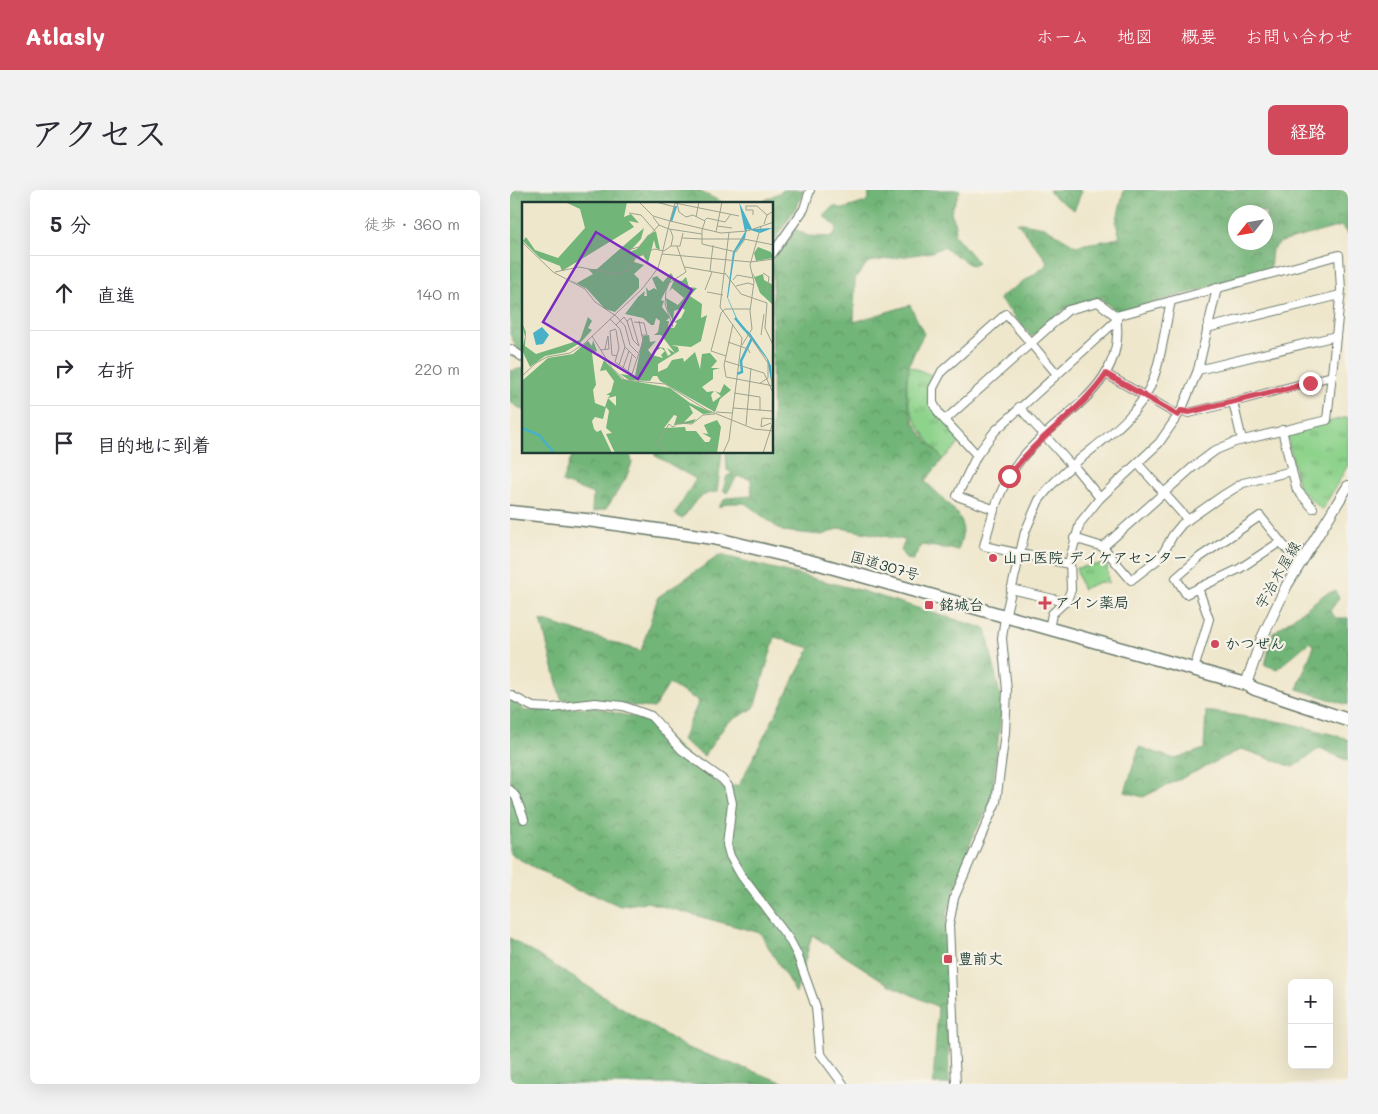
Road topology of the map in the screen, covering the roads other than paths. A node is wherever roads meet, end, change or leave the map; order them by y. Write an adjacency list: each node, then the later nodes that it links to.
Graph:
1 (810, 190): 2 (street)
2 (774, 251)
3 (1217, 288): 4 (street); 5 (street); 7 (street)
4 (1340, 295): 7 (street); 8 (street)
5 (1171, 302): 6 (street); 16 (street)
6 (1117, 318): 9 (street); 13 (street); 14 (street)
7 (1206, 328): 12 (street)
8 (1336, 336): 12 (street); 15 (street)
9 (1031, 344): 13 (street); 20 (street); 20 (street)
10 (510, 349): 11 (street)
11 (522, 357)
12 (1198, 370): 19 (street)
13 (1057, 374): 18 (street)
14 (1106, 374): 16 (street); 22 (street)
15 (1332, 376): 17 (street); 21 (street)
16 (1145, 396): 19 (street); 26 (street)
17 (1233, 402): 19 (street); 23 (street)
18 (1019, 407): 22 (street); 24 (street)
19 (1179, 413): 25 (street)
20 (945, 420): 24 (street)
21 (1282, 430): 23 (street); 27 (street)
22 (1045, 435): 26 (street); 32 (street)
23 (1242, 440): 29 (street)
24 (977, 455): 32 (street)
25 (1138, 464): 29 (street); 30 (street)
26 (1073, 466): 30 (street); 38 (street)
27 (1292, 471): 31 (street); 34 (street)
28 (1348, 486): 39 (main road, 宇治木屋線)
29 (1164, 493): 34 (street); 37 (street)
30 (1100, 498): 35 (street)
31 (1313, 508)
32 (993, 509): 38 (street)
33 (510, 512): 44 (highway, 国道307号)
34 (1188, 520): 37 (street)
35 (1074, 538): 37 (street); 40 (street)
36 (1280, 542): 39 (street); 41 (street); 41 (street)
37 (1103, 547)
38 (1019, 554): 40 (street); 42 (street)
39 (1302, 562): 47 (main road, 宇治木屋線)
40 (1069, 564): 43 (street)
41 (1198, 588): 46 (street)
42 (1011, 589): 43 (street); 44 (street)
43 (1066, 602): 45 (street)
44 (1005, 618): 45 (highway, 国道307号); 54 (street)
45 (1048, 629): 46 (highway, 国道307号)
46 (1194, 669): 47 (highway, 国道307号)
47 (1246, 684): 49 (highway, 国道307号); 50 (highway, 国道307号)
48 (510, 695): 53 (street)
49 (1348, 714)
50 (1348, 720)
51 (510, 790): 52 (street)
52 (524, 820)
53 (843, 1084)
54 (956, 1084)

